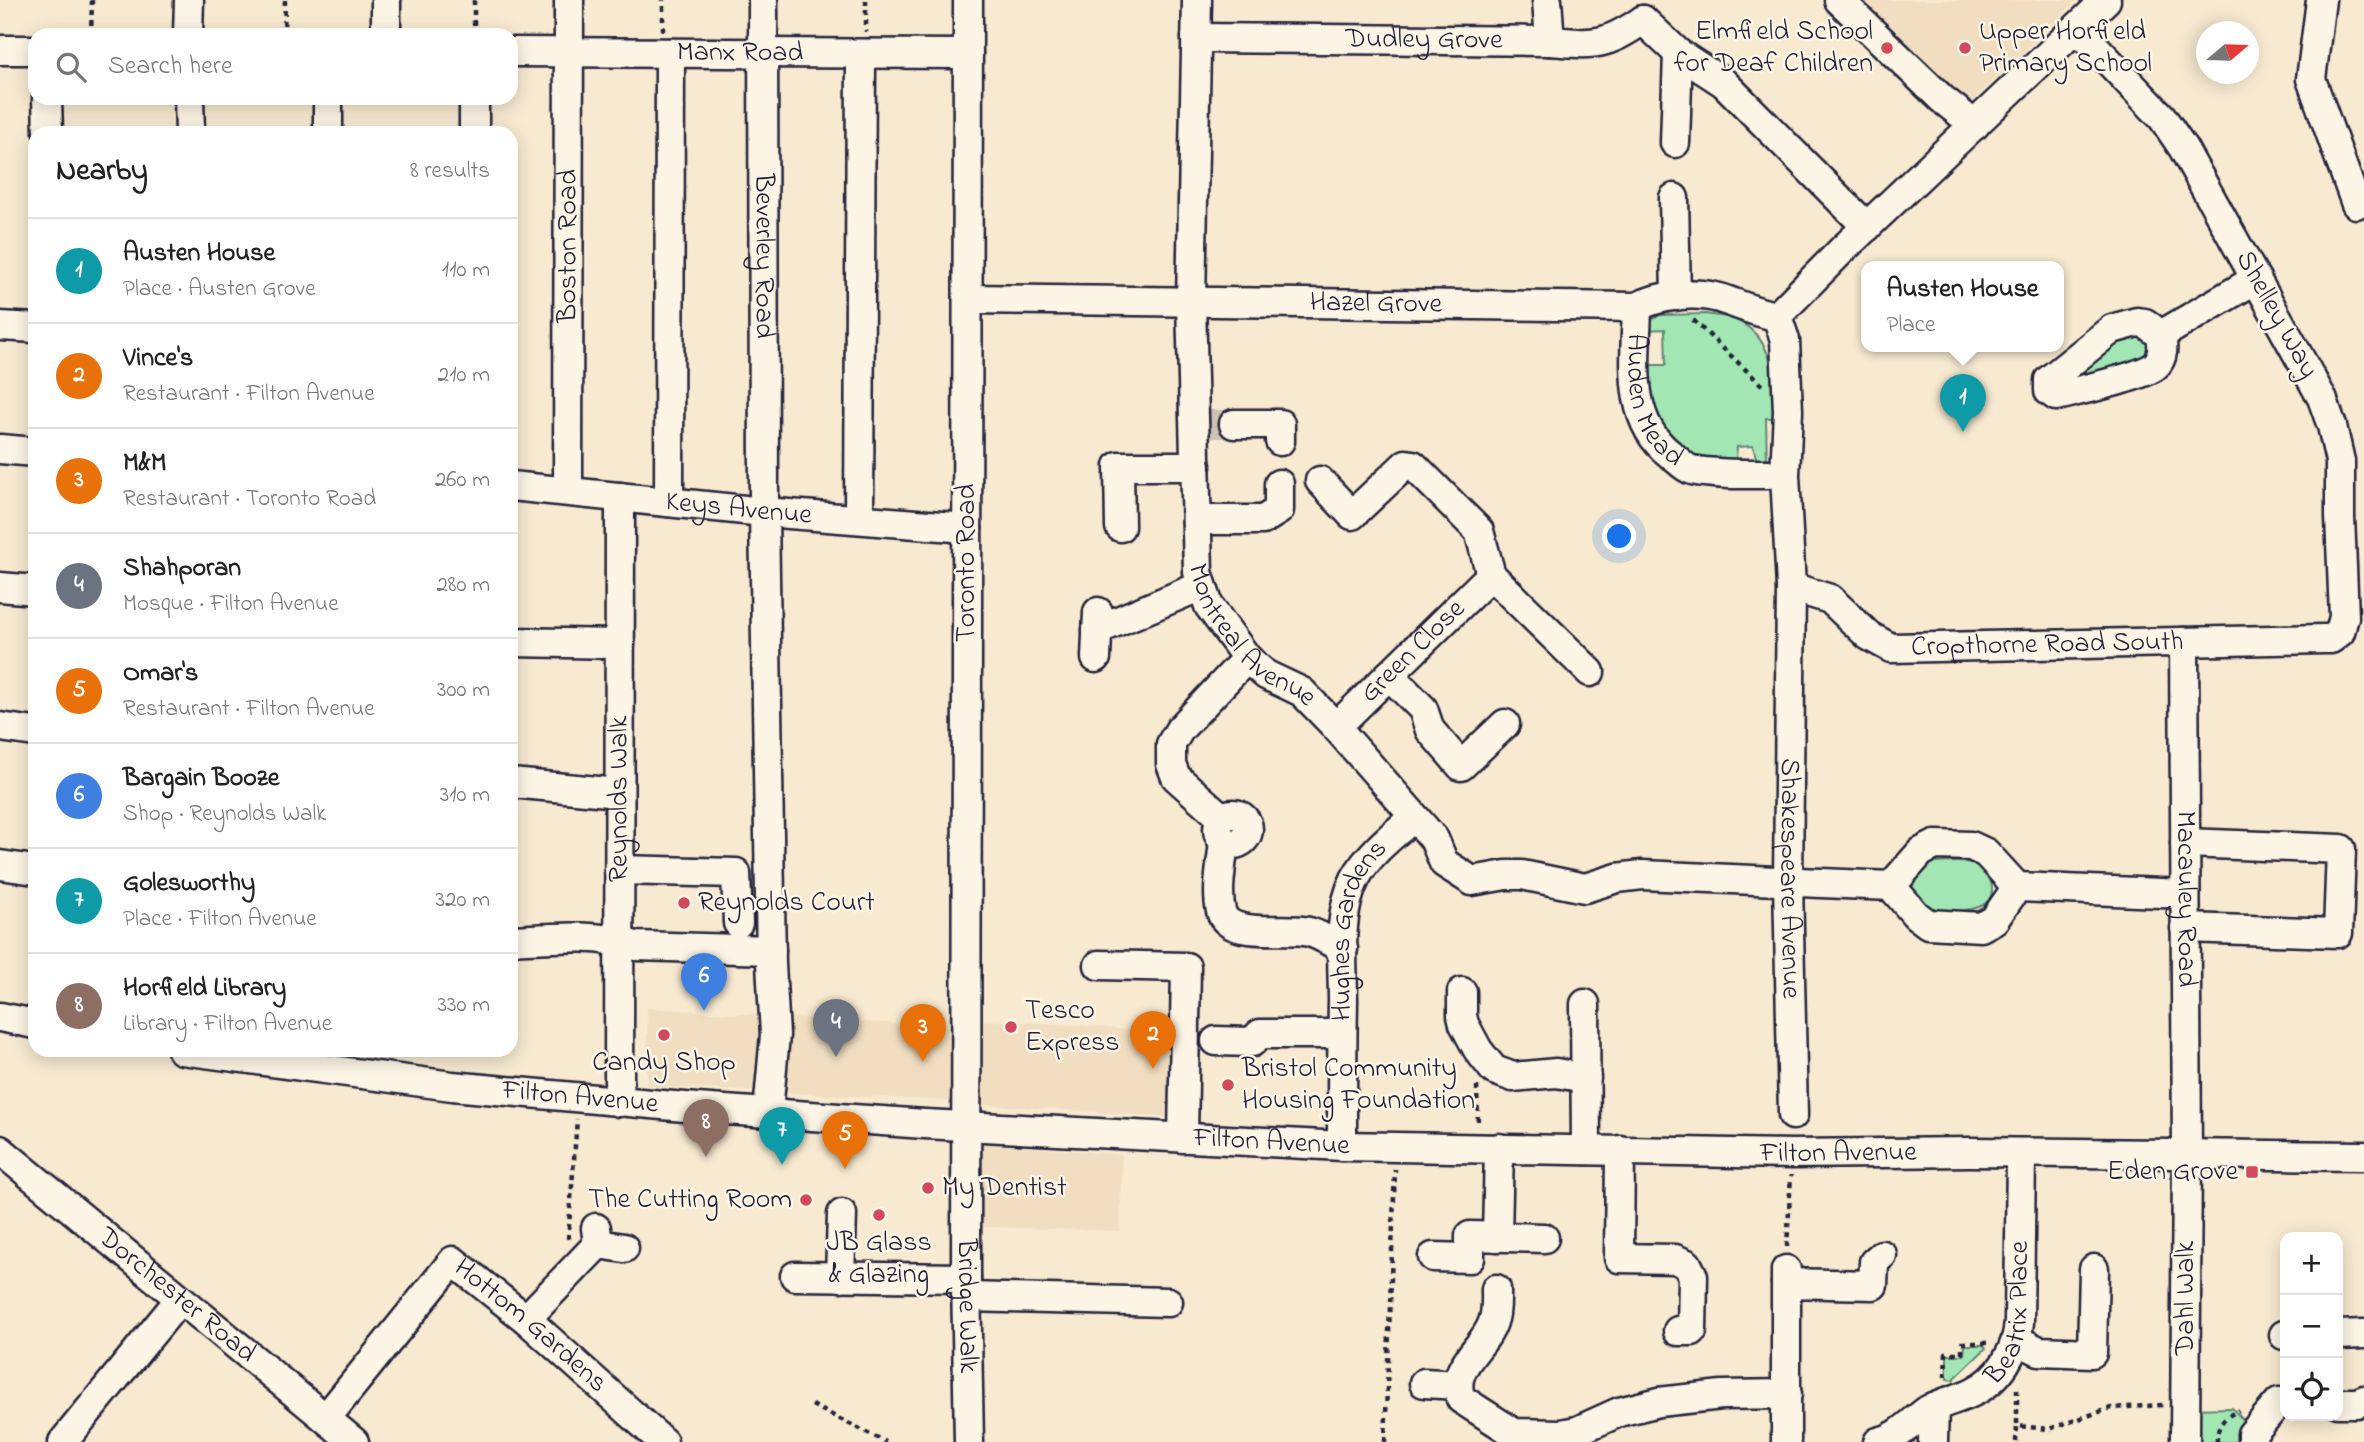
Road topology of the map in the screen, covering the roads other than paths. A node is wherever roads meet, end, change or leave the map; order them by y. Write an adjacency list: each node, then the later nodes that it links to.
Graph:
1 (188, 0): 12 (street)
2 (386, 0): 13 (street)
3 (569, 0): 20 (street, Boston Road)
4 (763, 0): 22 (street, Beverley Road)
5 (968, 0): 25 (street, Toronto Road)
6 (1196, 0): 15 (street, Montreal Avenue)
7 (1547, 0): 16 (street)
8 (1839, 0): 30 (street)
9 (2106, 0): 14 (street)
10 (2321, 0): 37 (street)
11 (1646, 10): 16 (street, Dudley Grove); 23 (street)
12 (188, 28)
13 (386, 28)
14 (2077, 28): 30 (street); 39 (street, Shelley Way)
15 (1196, 38): 16 (street, Dudley Grove); 42 (street, Montreal Avenue)
16 (1550, 41)
17 (0, 50): 18 (street)
18 (28, 50)
19 (518, 52): 20 (street, Manx Road)
20 (569, 52): 21 (street, Manx Road); 57 (street, Boston Road)
21 (670, 53): 22 (street, Manx Road); 59 (street)
22 (763, 53): 24 (street, Manx Road); 60 (street, Beverley Road)
23 (1678, 53): 35 (street); 38 (street)
24 (861, 54): 25 (street, Manx Road); 62 (street)
25 (968, 54): 41 (street, Toronto Road)
26 (47, 105): 31 (street)
27 (189, 105): 32 (street)
28 (328, 105): 33 (street)
29 (474, 105): 34 (street)
30 (1975, 125): 38 (street)
31 (48, 126)
32 (190, 126)
33 (328, 126)
34 (474, 126)
35 (1675, 144)
36 (1674, 198): 40 (street)
37 (2356, 204)
38 (1867, 227): 44 (street)
39 (2256, 279): 47 (street); 61 (street, Shelley Way)
40 (1676, 296): 43 (street, Hazel Grove); 44 (street, Hazel Grove)
41 (968, 299): 42 (street, Hazel Grove); 65 (street, Toronto Road)
42 (1191, 302): 43 (street, Hazel Grove); 48 (street, Montreal Avenue)
43 (1637, 307): 53 (street, Auden Mead)
44 (1777, 316): 69 (street, Shakespeare Avenue)
45 (0, 326): 46 (street)
46 (28, 328)
47 (2161, 335)
48 (1213, 424): 49 (street); 52 (street, Montreal Avenue)
49 (1280, 441)
50 (0, 449): 51 (street)
51 (28, 451)
52 (1196, 466): 63 (street, Montreal Avenue); 64 (street)
53 (1753, 467)
54 (1320, 481): 66 (street)
55 (1279, 484): 63 (street)
56 (518, 487): 57 (street, Keys Avenue)
57 (568, 491): 58 (street, Keys Avenue)
58 (621, 496): 59 (street, Keys Avenue); 75 (street, Reynolds Walk)
59 (669, 502): 60 (street, Keys Avenue)
60 (764, 512): 62 (street, Keys Avenue); 99 (street, Beverley Road)
61 (2352, 516): 72 (street, Shelley Way)
62 (859, 519): 65 (street, Keys Avenue)
63 (1198, 520): 67 (street, Montreal Avenue)
64 (1119, 527)
65 (967, 528): 112 (street, Toronto Road)
66 (1491, 575): 77 (street); 78 (street, Green Close)
67 (1201, 586): 71 (street); 76 (street, Montreal Avenue)
68 (0, 587): 70 (street)
69 (1791, 587): 74 (street, Cropthorne Road South); 90 (street, Shakespeare Avenue)
70 (28, 589)
71 (1097, 633)
72 (2323, 639): 74 (street, Cropthorne Road South)
73 (518, 642): 75 (street)
74 (2184, 642): 86 (street, Macauley Road)
75 (620, 644): 84 (street, Reynolds Walk)
76 (1247, 658): 81 (street, Montreal Avenue); 98 (street)
77 (1590, 672)
78 (1389, 675): 79 (street); 81 (street, Green Close)
79 (1504, 724)
80 (0, 727): 82 (street)
81 (1336, 727): 85 (street, Montreal Avenue)
82 (28, 732)
83 (518, 784): 84 (street)
84 (619, 793): 89 (street, Reynolds Walk)
85 (1414, 817): 90 (street, Montreal Avenue); 98 (street, Hughes Gardens)
86 (2185, 843): 93 (street, Macauley Road); 95 (street)
87 (0, 865): 88 (street)
88 (28, 869)
89 (619, 870): 94 (street); 97 (street, Reynolds Walk)
90 (1788, 882): 91 (street, Montreal Avenue); 111 (street, Shakespeare Avenue)
91 (1891, 886): 92 (street); 92 (street)
92 (2017, 887): 93 (street)
93 (2185, 894): 95 (street, Macauley Road)
94 (738, 923)
95 (2185, 928): 120 (street, Macauley Road)
96 (518, 940): 97 (street)
97 (620, 941): 99 (street); 109 (street, Reynolds Walk)
98 (1343, 949): 105 (street, Hughes Gardens)
99 (771, 950): 110 (street, Beverley Road)
100 (1099, 965): 113 (street)
101 (1462, 992): 108 (street)
102 (1585, 1004): 108 (street)
103 (0, 1017): 104 (street)
104 (28, 1023)
105 (1342, 1034): 106 (street); 114 (street, Hughes Gardens)
106 (1216, 1041)
107 (234, 1057): 109 (street, Filton Avenue)
108 (1586, 1078): 117 (street)
109 (619, 1102): 110 (street, Filton Avenue)
110 (768, 1112): 112 (street, Filton Avenue)
111 (1793, 1115)
112 (966, 1126): 113 (street, Filton Avenue); 131 (street, Bridge Walk)
113 (1183, 1138): 114 (street, Filton Avenue)
114 (1342, 1146): 115 (street, Filton Avenue)
115 (1488, 1148): 117 (street, Filton Avenue); 123 (street)
116 (0, 1150): 133 (street, Dorchester Road)
117 (1586, 1150): 118 (street, Filton Avenue)
118 (1620, 1150): 119 (street, Filton Avenue); 136 (street)
119 (2021, 1153): 120 (street, Filton Avenue); 139 (street, Beatrix Place)
120 (2187, 1155): 121 (street, Filton Avenue); 156 (street, Dahl Walk)
121 (2364, 1156)
122 (842, 1214): 130 (street)
123 (1497, 1237): 124 (street); 127 (street)
124 (1544, 1238)
125 (606, 1240): 135 (street)
126 (1882, 1255): 142 (street)
127 (1433, 1256)
128 (2094, 1269): 139 (street)
129 (795, 1276): 130 (street)
130 (840, 1277): 131 (street)
131 (966, 1287): 134 (street); 152 (street, Bridge Walk)
132 (1496, 1289): 141 (street)
133 (180, 1299): 147 (street, Dorchester Road); 149 (street)
134 (1168, 1302)
135 (526, 1319): 147 (street, Hottom Gardens); 151 (street, Hottom Gardens)
136 (1678, 1331)
137 (2364, 1334): 138 (street)
138 (2343, 1335)
139 (2017, 1340): 146 (street, Beatrix Place)
140 (1424, 1383): 141 (street)
141 (1458, 1385): 148 (street)
142 (1787, 1394): 148 (street); 153 (street)
143 (2364, 1400): 145 (street)
144 (2280, 1402): 157 (street)
145 (2343, 1403)
146 (1934, 1407): 154 (street, Beatrix Place); 155 (street)
147 (326, 1418): 150 (street, Dorchester Road)
148 (1568, 1438)
149 (64, 1442)
150 (354, 1442)
151 (663, 1442)
152 (969, 1442)
153 (1786, 1442)
154 (1878, 1442)
155 (1933, 1442)
156 (2185, 1442)
157 (2252, 1442)

